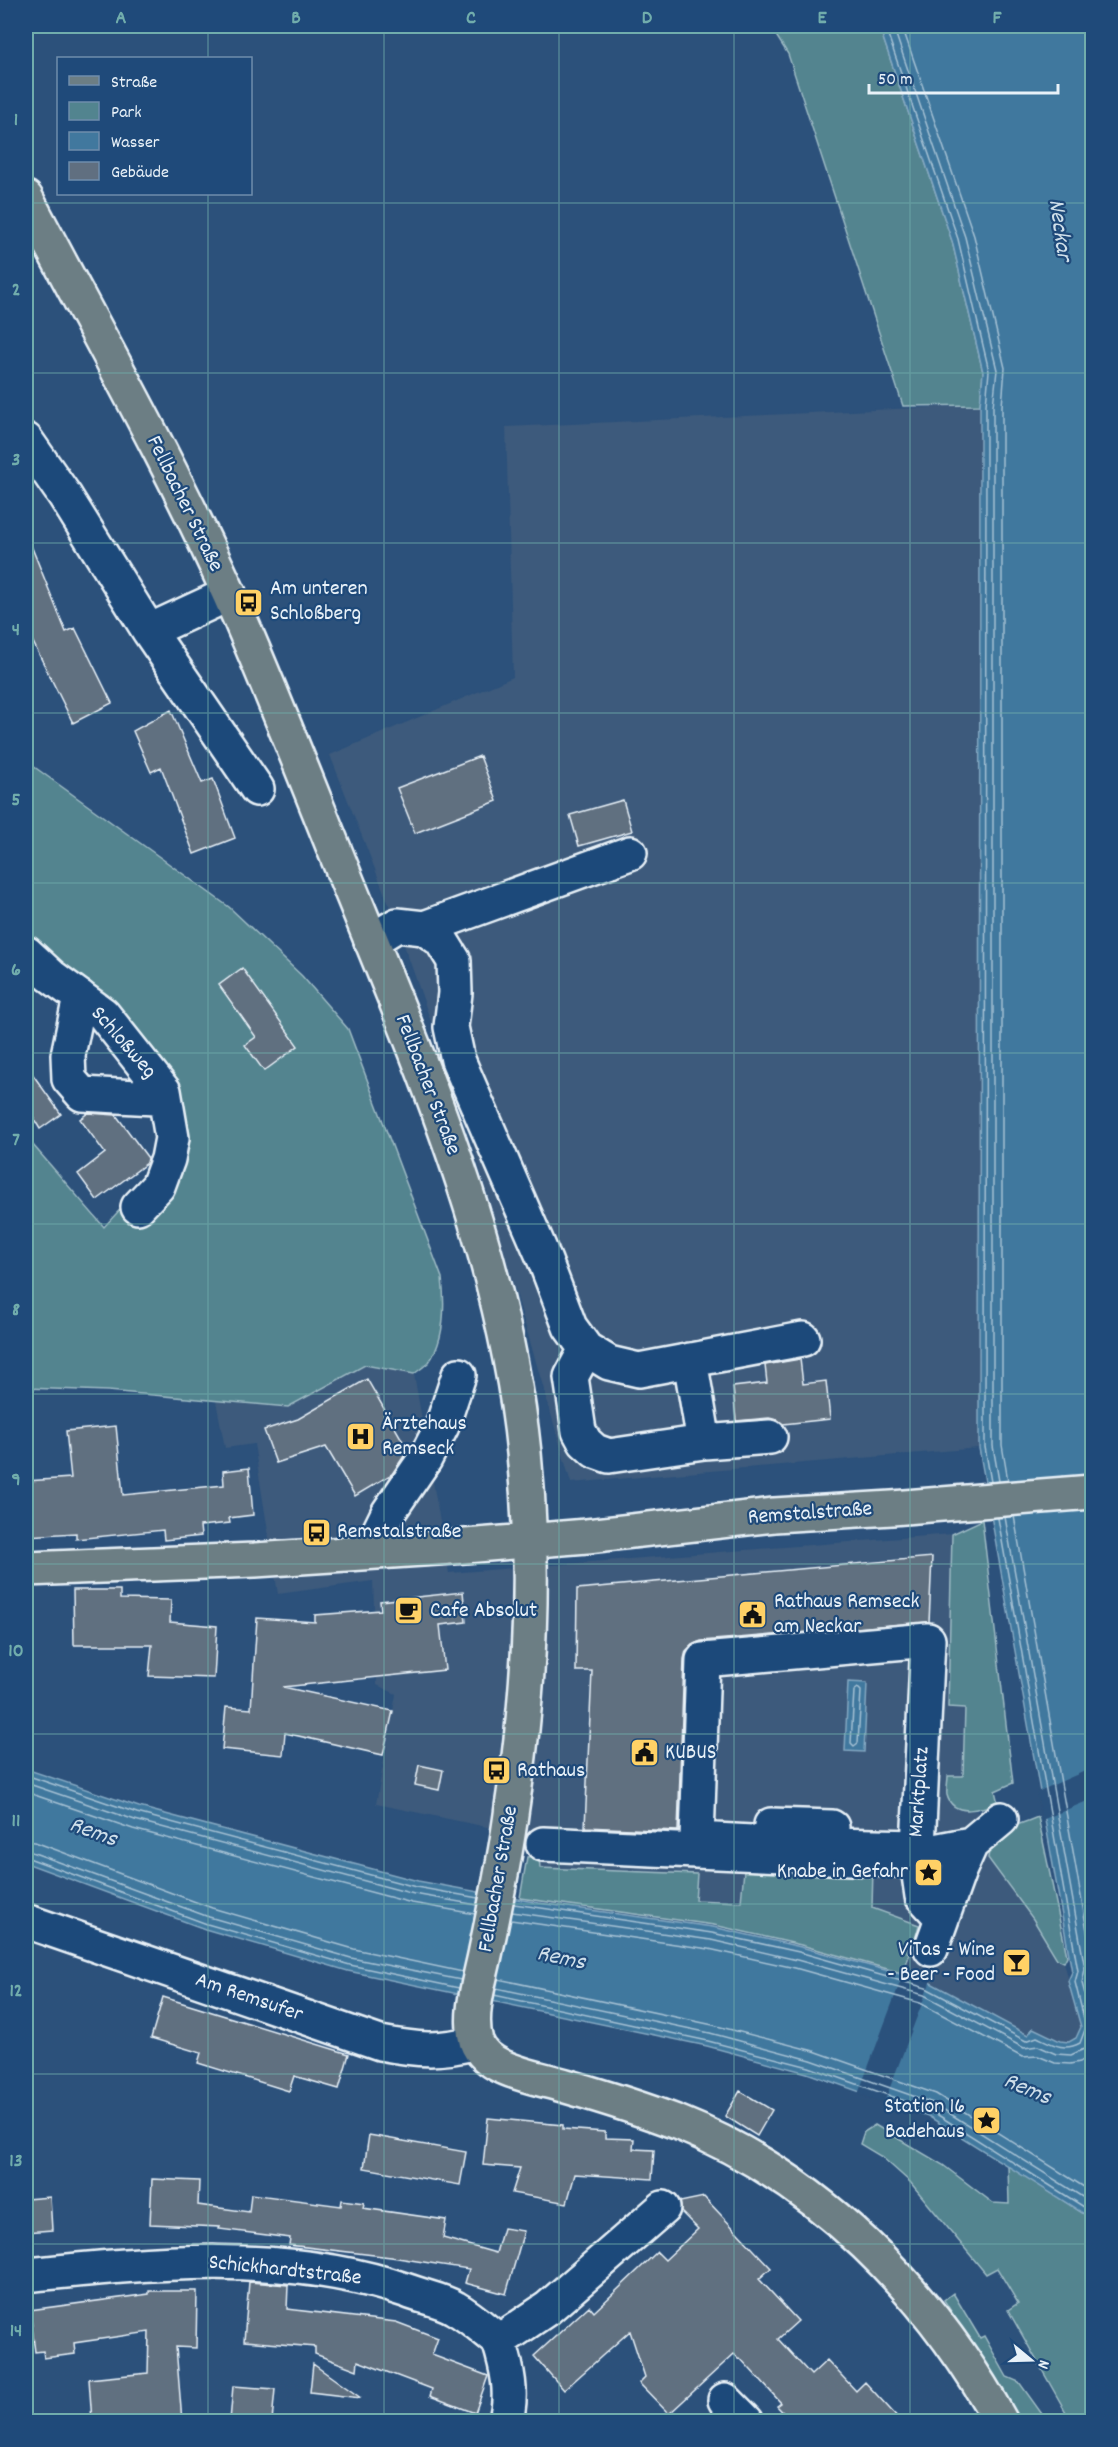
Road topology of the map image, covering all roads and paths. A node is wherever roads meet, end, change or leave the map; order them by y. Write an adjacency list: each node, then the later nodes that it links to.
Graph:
1 (26, 198): 3 (main road, Fellbacher Straße)
2 (26, 440): 4 (street)
3 (229, 594): 4 (street); 8 (main road, Fellbacher Straße)
4 (149, 631): 5 (street)
5 (256, 789)
6 (630, 853): 7 (street)
7 (424, 928): 8 (street); 14 (street)
8 (371, 941): 20 (main road, Fellbacher Straße)
9 (26, 953): 10 (street, Schloßweg)
10 (80, 998): 11 (street, Schloßweg); 11 (street, Schloßweg)
11 (164, 1091): 12 (street, Schloßweg)
12 (138, 1207)
13 (803, 1339): 15 (street)
14 (586, 1349): 15 (street); 18 (street)
15 (690, 1360): 18 (street)
16 (459, 1375): 21 (street)
17 (770, 1437): 18 (street)
18 (704, 1442)
19 (1092, 1491): 20 (main road, Remstalstraße)
20 (530, 1541): 21 (main road, Remstalstraße); 32 (main road, Fellbacher Straße)
21 (369, 1552): 22 (main road, Remstalstraße)
22 (26, 1569)
23 (928, 1651): 27 (street, Marktplatz); 27 (street, Marktplatz); 28 (street, Marktplatz)
24 (1001, 1819): 26 (street, Marktplatz)
25 (543, 1844): 27 (street, Marktplatz)
26 (971, 1844): 28 (street, Marktplatz); 29 (street, Marktplatz)
27 (723, 1846): 28 (street, Marktplatz)
28 (925, 1856): 29 (street, Marktplatz)
29 (942, 1918): 31 (street, Marktplatz)
30 (26, 1921): 32 (street, Am Remsufer)
31 (931, 1949)
32 (475, 2033): 37 (main road)
33 (663, 2208): 35 (street)
34 (26, 2275): 35 (street, Schickhardtstraße)
35 (499, 2341): 36 (street)
36 (505, 2421)
37 (1001, 2421)

